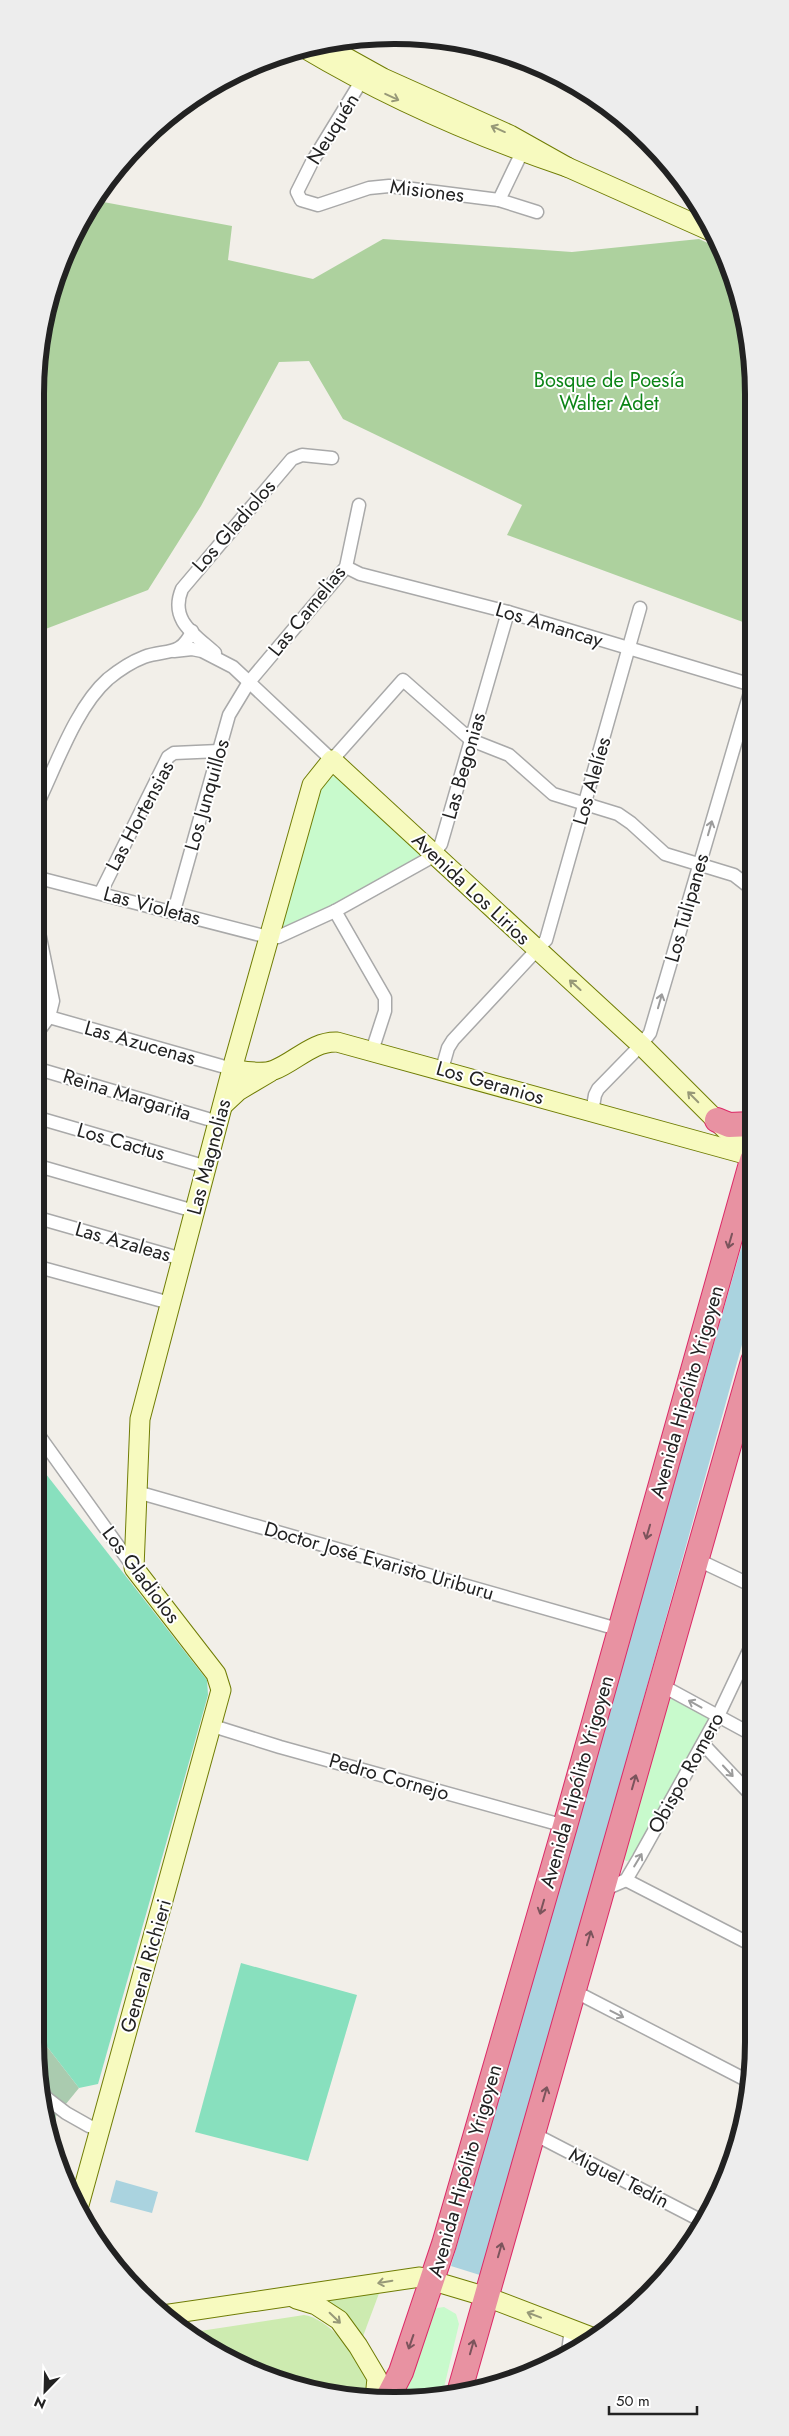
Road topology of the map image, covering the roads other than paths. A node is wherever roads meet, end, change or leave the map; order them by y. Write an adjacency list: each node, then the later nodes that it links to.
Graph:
1 (329, 50): 3 (street)
2 (315, 53): 3 (street)
3 (364, 76): 4 (street); 5 (street, Neuquén)
4 (524, 148): 6 (street); 8 (street)
5 (298, 189): 6 (street, Misiones)
6 (499, 200): 7 (street, Misiones)
7 (537, 212)
8 (703, 228)
9 (332, 458): 14 (street, Los Gladiolos)
10 (359, 506): 11 (street, Las Camelias)
11 (346, 568): 13 (street, Los Amancay); 18 (street, Las Camelias)
12 (640, 608): 15 (street, Los Alelíes)
13 (508, 612): 15 (street, Los Amancay); 21 (street, Las Begonias)
14 (192, 631): 16 (street); 17 (street, Los Gladiolos)
15 (629, 649): 19 (street, Los Amancay); 25 (street, Los Alelíes)
16 (174, 652): 17 (street, Avenida Los Lirios); 24 (street)
17 (224, 661): 18 (street, Avenida Los Lirios)
18 (249, 682): 22 (street, Los Junquillos); 23 (street, Avenida Los Lirios)
19 (745, 683)
20 (745, 709): 27 (street, Los Tulipanes, one-way to 20)
21 (471, 740): 23 (street); 25 (street); 26 (street, Las Begonias)
22 (219, 751): 30 (street, Las Hortensias); 31 (street, Los Junquillos)
23 (332, 760): 26 (street, Avenida Los Lirios); 33 (street, Las Magnolias)
24 (44, 786)
25 (586, 804): 27 (street); 34 (street, Los Alelíes)
26 (434, 855): 32 (street); 34 (street, Avenida Los Lirios)
27 (699, 865): 29 (street); 38 (street, Los Tulipanes, one-way to 27)
28 (44, 879): 30 (street, Las Violetas)
29 (745, 883)
30 (100, 892): 31 (street, Las Violetas)
31 (174, 911): 33 (street, Las Violetas)
32 (335, 911): 33 (street); 39 (street)
33 (268, 937): 40 (street, Las Magnolias)
34 (538, 951): 38 (street, Avenida Los Lirios, one-way to 34); 41 (street, Los Alelíes)
35 (44, 960): 36 (street)
36 (49, 1017): 37 (street); 40 (street, Las Azucenas)
37 (44, 1024)
38 (642, 1045): 44 (street, Los Tulipanes); 47 (street, Avenida Los Lirios, one-way to 38)
39 (372, 1051): 41 (street, Los Geranios); 43 (street, Los Geranios)
40 (232, 1069): 43 (street, Los Geranios); 45 (street, Las Magnolias)
41 (442, 1069): 44 (street, Los Geranios)
42 (44, 1070): 45 (street, Reina Margarita)
43 (273, 1071): 45 (street)
44 (592, 1112): 50 (street, Los Geranios)
45 (220, 1114): 51 (street, Las Magnolias)
46 (44, 1120): 51 (street, Los Cactus)
47 (717, 1120): 48 (highway); 49 (street, Avenida Los Lirios)
48 (745, 1124)
49 (745, 1150)
50 (745, 1155)
51 (207, 1167): 54 (street, Las Magnolias)
52 (44, 1168): 54 (street)
53 (745, 1182): 65 (highway, Avenida Hipólito Yrigoyen, one-way to 65)
54 (194, 1211): 56 (street, Las Magnolias)
55 (44, 1220): 56 (street, Las Azaleas)
56 (182, 1259): 58 (street, Las Magnolias)
57 (44, 1268): 58 (street)
58 (170, 1303): 61 (street, Las Magnolias)
59 (744, 1431): 62 (highway)
60 (44, 1443): 63 (street, Los Gladiolos)
61 (137, 1492): 63 (street, Las Magnolias); 65 (street, Doctor José Evaristo Uriburu)
62 (696, 1558): 64 (street); 67 (highway)
63 (134, 1568): 69 (street, Los Gladiolos)
64 (745, 1582)
65 (621, 1630): 73 (highway, Avenida Hipólito Yrigoyen)
66 (745, 1659): 68 (street, Obispo Romero)
67 (661, 1685): 68 (street, one-way to 67); 75 (highway, one-way to 67)
68 (718, 1716): 70 (street); 71 (street, Obispo Romero)
69 (213, 1726): 73 (street, Pedro Cornejo); 80 (street, General Richieri)
70 (745, 1731)
71 (703, 1744): 72 (street, one-way to 72); 74 (street, Obispo Romero, one-way to 71)
72 (745, 1788)
73 (565, 1826): 84 (highway, Avenida Hipólito Yrigoyen, one-way to 84)
74 (626, 1880): 75 (street); 76 (street)
75 (603, 1890): 77 (highway, one-way to 75)
76 (745, 1941)
77 (574, 1991): 78 (street, one-way to 78); 81 (highway, one-way to 77)
78 (743, 2078)
79 (49, 2099): 80 (street)
80 (99, 2129): 82 (street, General Richieri)
81 (534, 2134): 83 (street, Miguel Tedín); 85 (highway, one-way to 81)
82 (81, 2198)
83 (697, 2218)
84 (433, 2280): 85 (street); 86 (street, one-way to 86); 93 (highway, Avenida Hipólito Yrigoyen, one-way to 93)
85 (487, 2297): 88 (street, one-way to 85); 91 (highway, one-way to 85)
86 (292, 2298): 87 (street); 92 (street, one-way to 92)
87 (173, 2314)
88 (571, 2329): 89 (street); 90 (street)
89 (586, 2335)
90 (569, 2346)
91 (461, 2386)
92 (376, 2391)
93 (391, 2392)

